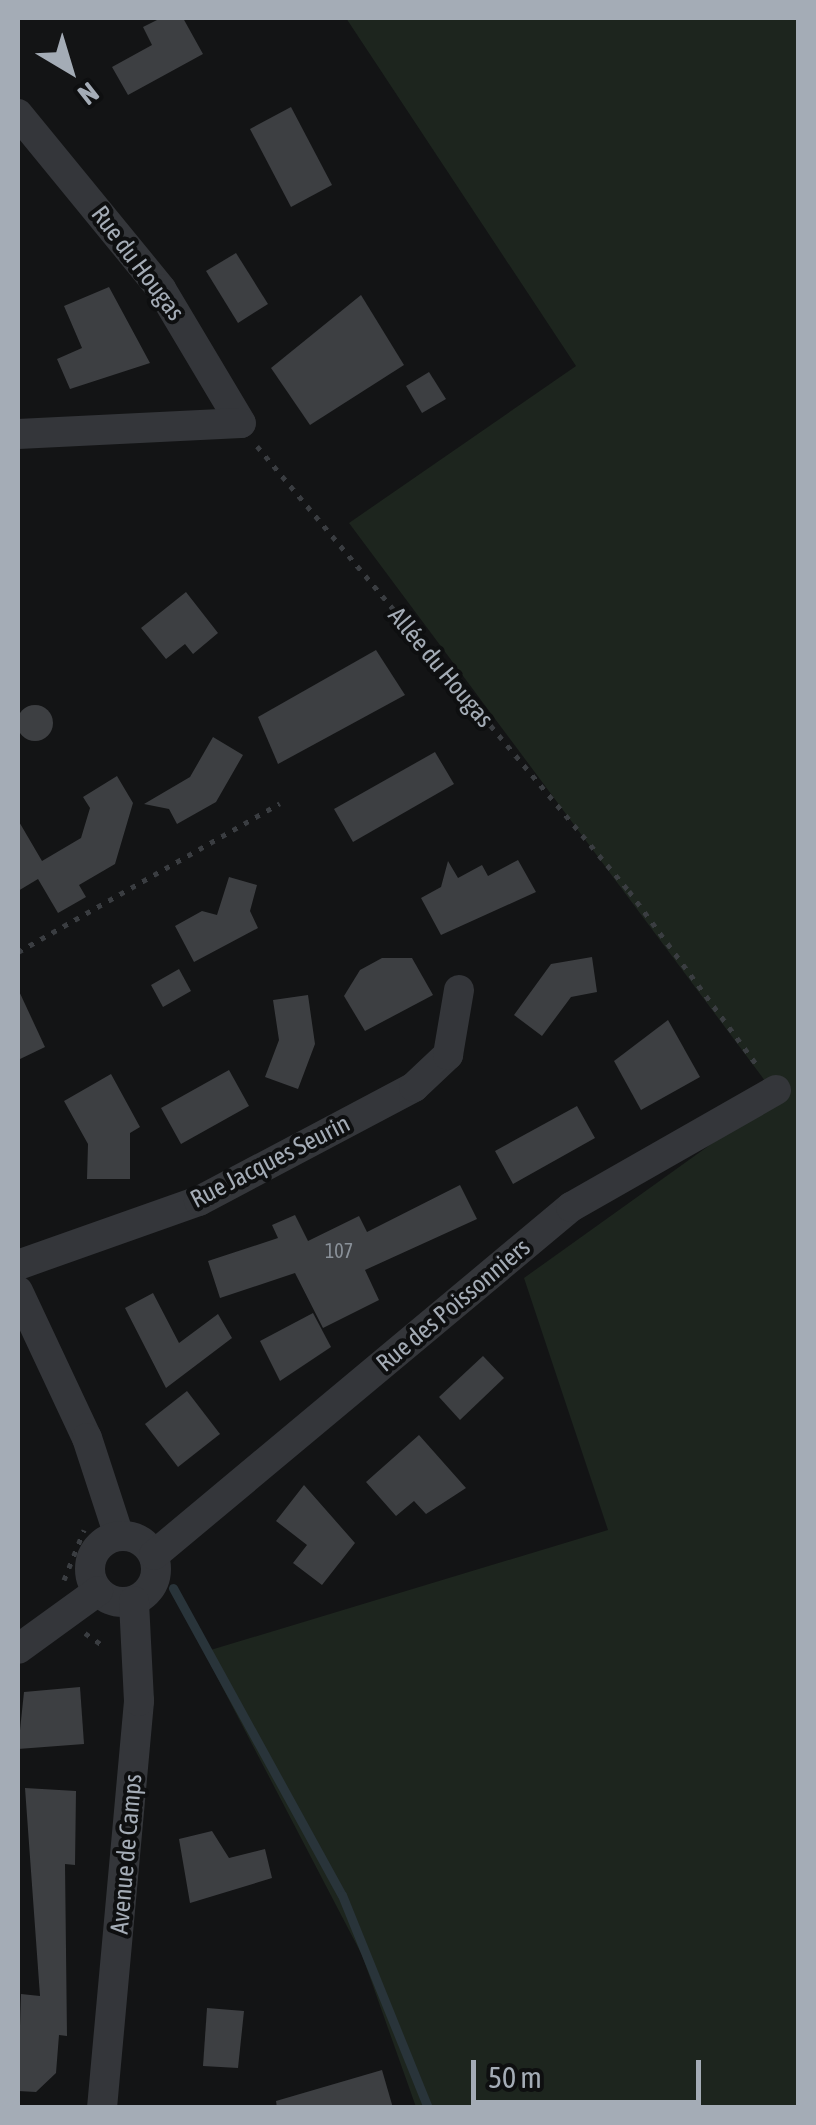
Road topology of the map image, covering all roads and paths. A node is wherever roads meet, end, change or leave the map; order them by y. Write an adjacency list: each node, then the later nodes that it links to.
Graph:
1 (18, 114): 2 (street, Rue du Hougas)
2 (241, 423): 3 (street); 7 (path, Allée du Hougas)
3 (18, 434)
4 (280, 803): 5 (path)
5 (18, 952)
6 (459, 990): 8 (street, Rue Jacques Seurin)
7 (776, 1090): 11 (street, Rue des Poissonniers)
8 (18, 1266)
9 (18, 1290): 10 (street)
10 (119, 1536): 11 (street); 12 (street)
11 (154, 1555): 13 (street)
12 (98, 1591): 13 (street); 14 (street)
13 (134, 1601): 15 (street, Avenue de Camps)
14 (18, 1649)
15 (102, 2108)

